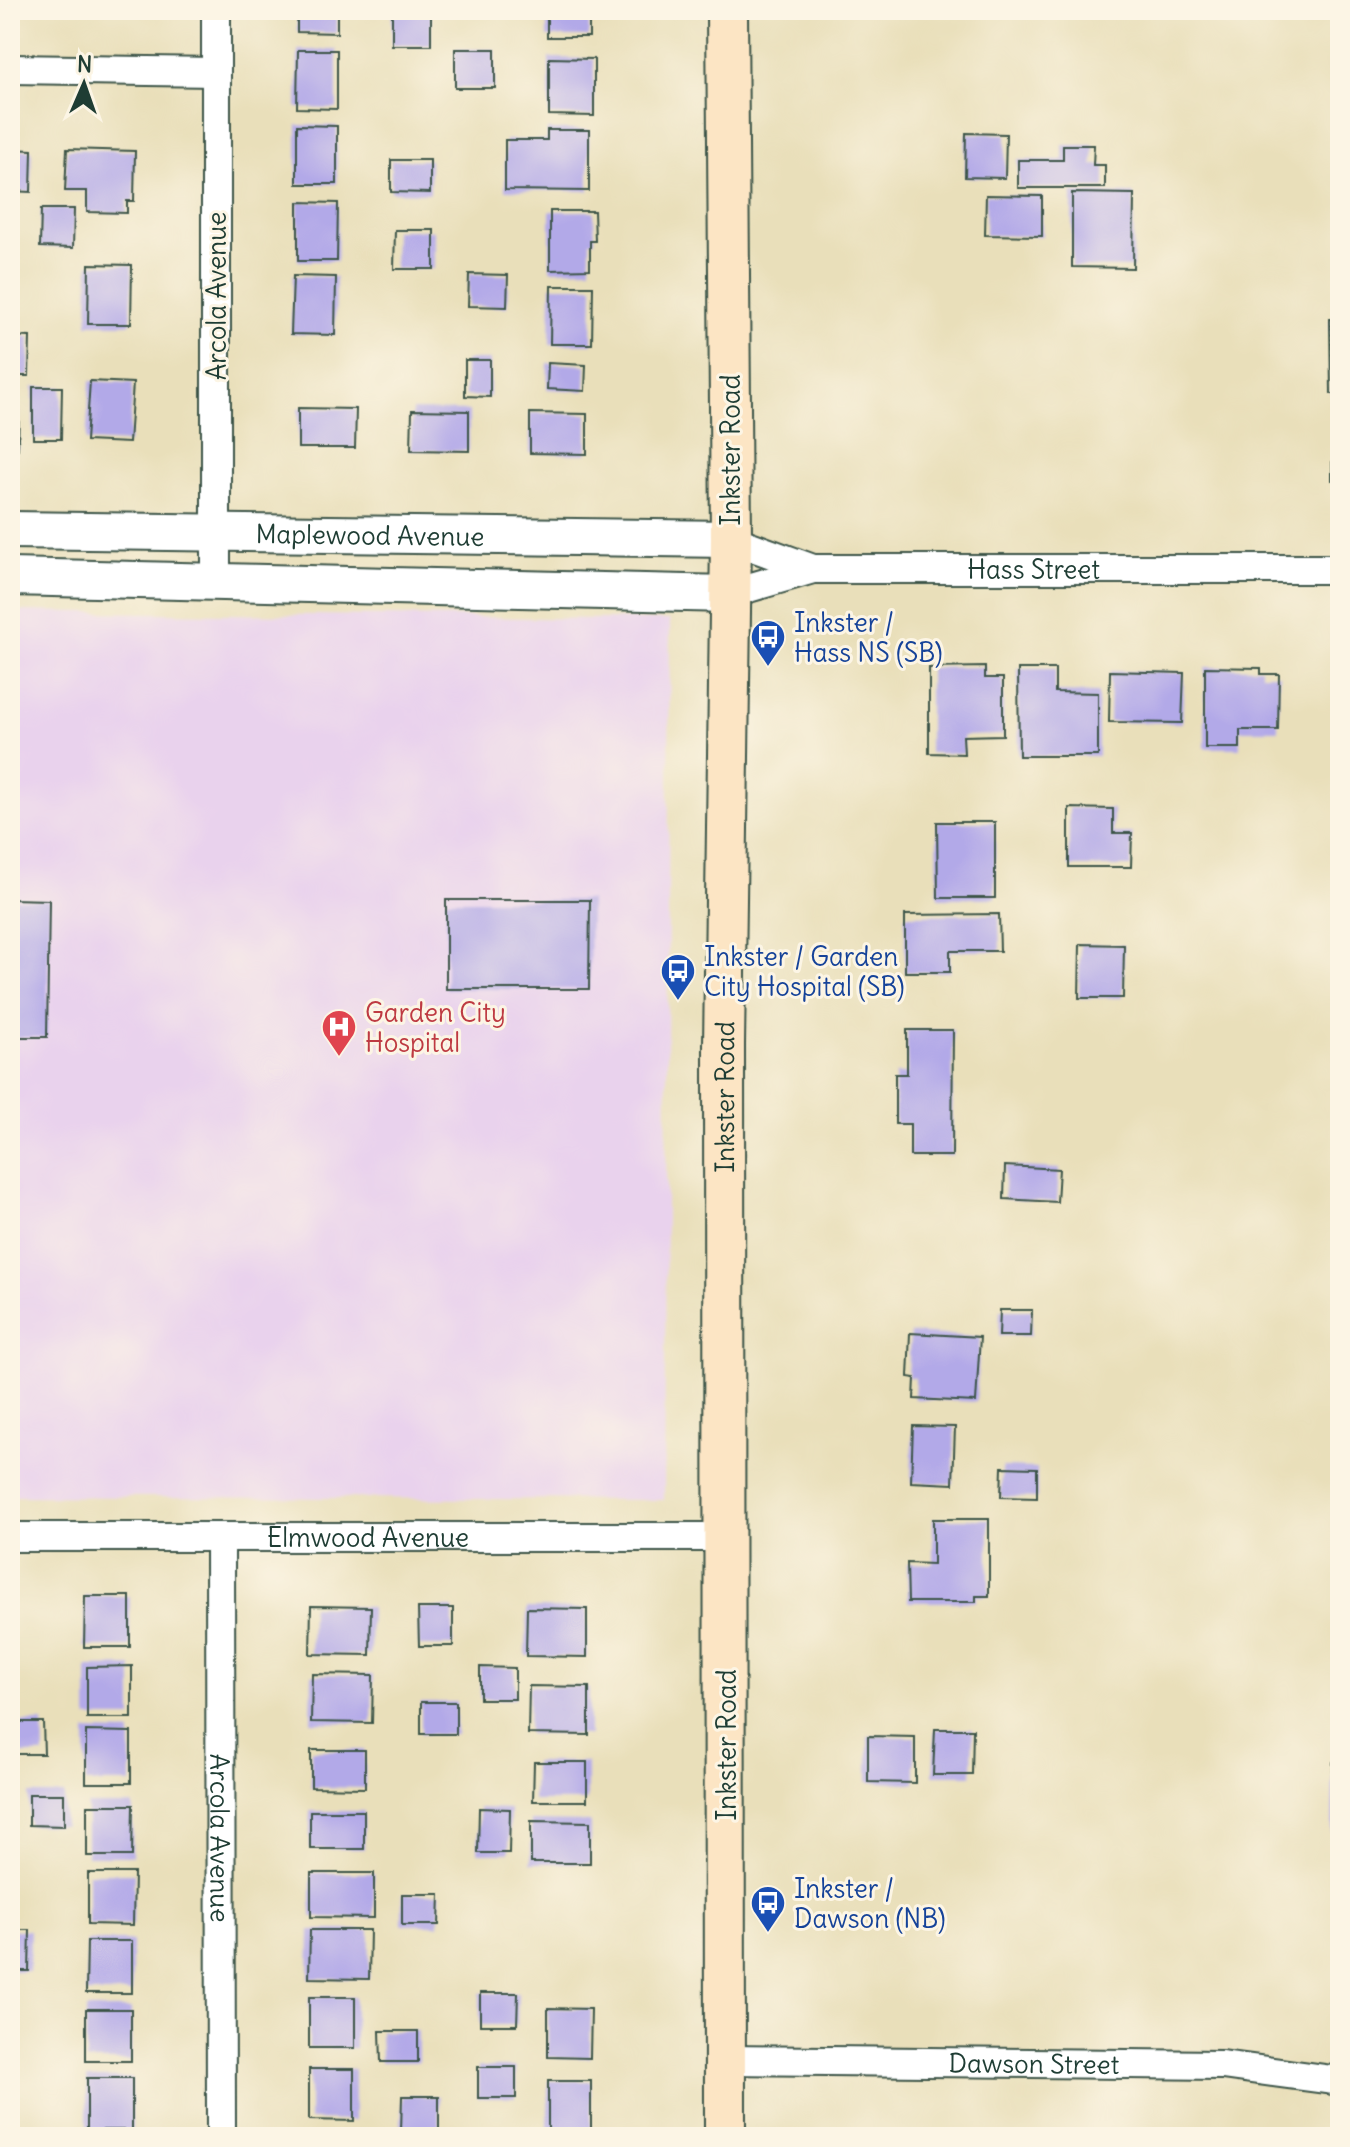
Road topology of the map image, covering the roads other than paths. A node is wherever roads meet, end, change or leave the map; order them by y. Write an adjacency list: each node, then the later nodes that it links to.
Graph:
1 (216, 10): 4 (street, Arcola Avenue)
2 (727, 10): 7 (main road, Inkster Road)
3 (10, 69): 4 (street)
4 (216, 72): 6 (street, Arcola Avenue)
5 (10, 530): 6 (street, Maplewood Avenue)
6 (215, 533): 7 (street, Maplewood Avenue); 11 (street, Arcola Avenue)
7 (731, 539): 8 (street, Hass Street); 12 (main road, Inkster Road)
8 (813, 569): 9 (street, Hass Street); 12 (street)
9 (1340, 569)
10 (10, 577): 11 (street, Maplewood Avenue)
11 (216, 582): 12 (street, Maplewood Avenue)
12 (728, 594): 14 (main road, Inkster Road)
13 (10, 1537): 15 (street, Elmwood Avenue)
14 (725, 1537): 15 (street, Elmwood Avenue); 16 (main road, Inkster Road)
15 (220, 1538): 18 (street, Arcola Avenue)
16 (726, 2060): 17 (street, Dawson Street); 19 (main road, Inkster Road)
17 (1340, 2081)
18 (221, 2137)
19 (725, 2137)

